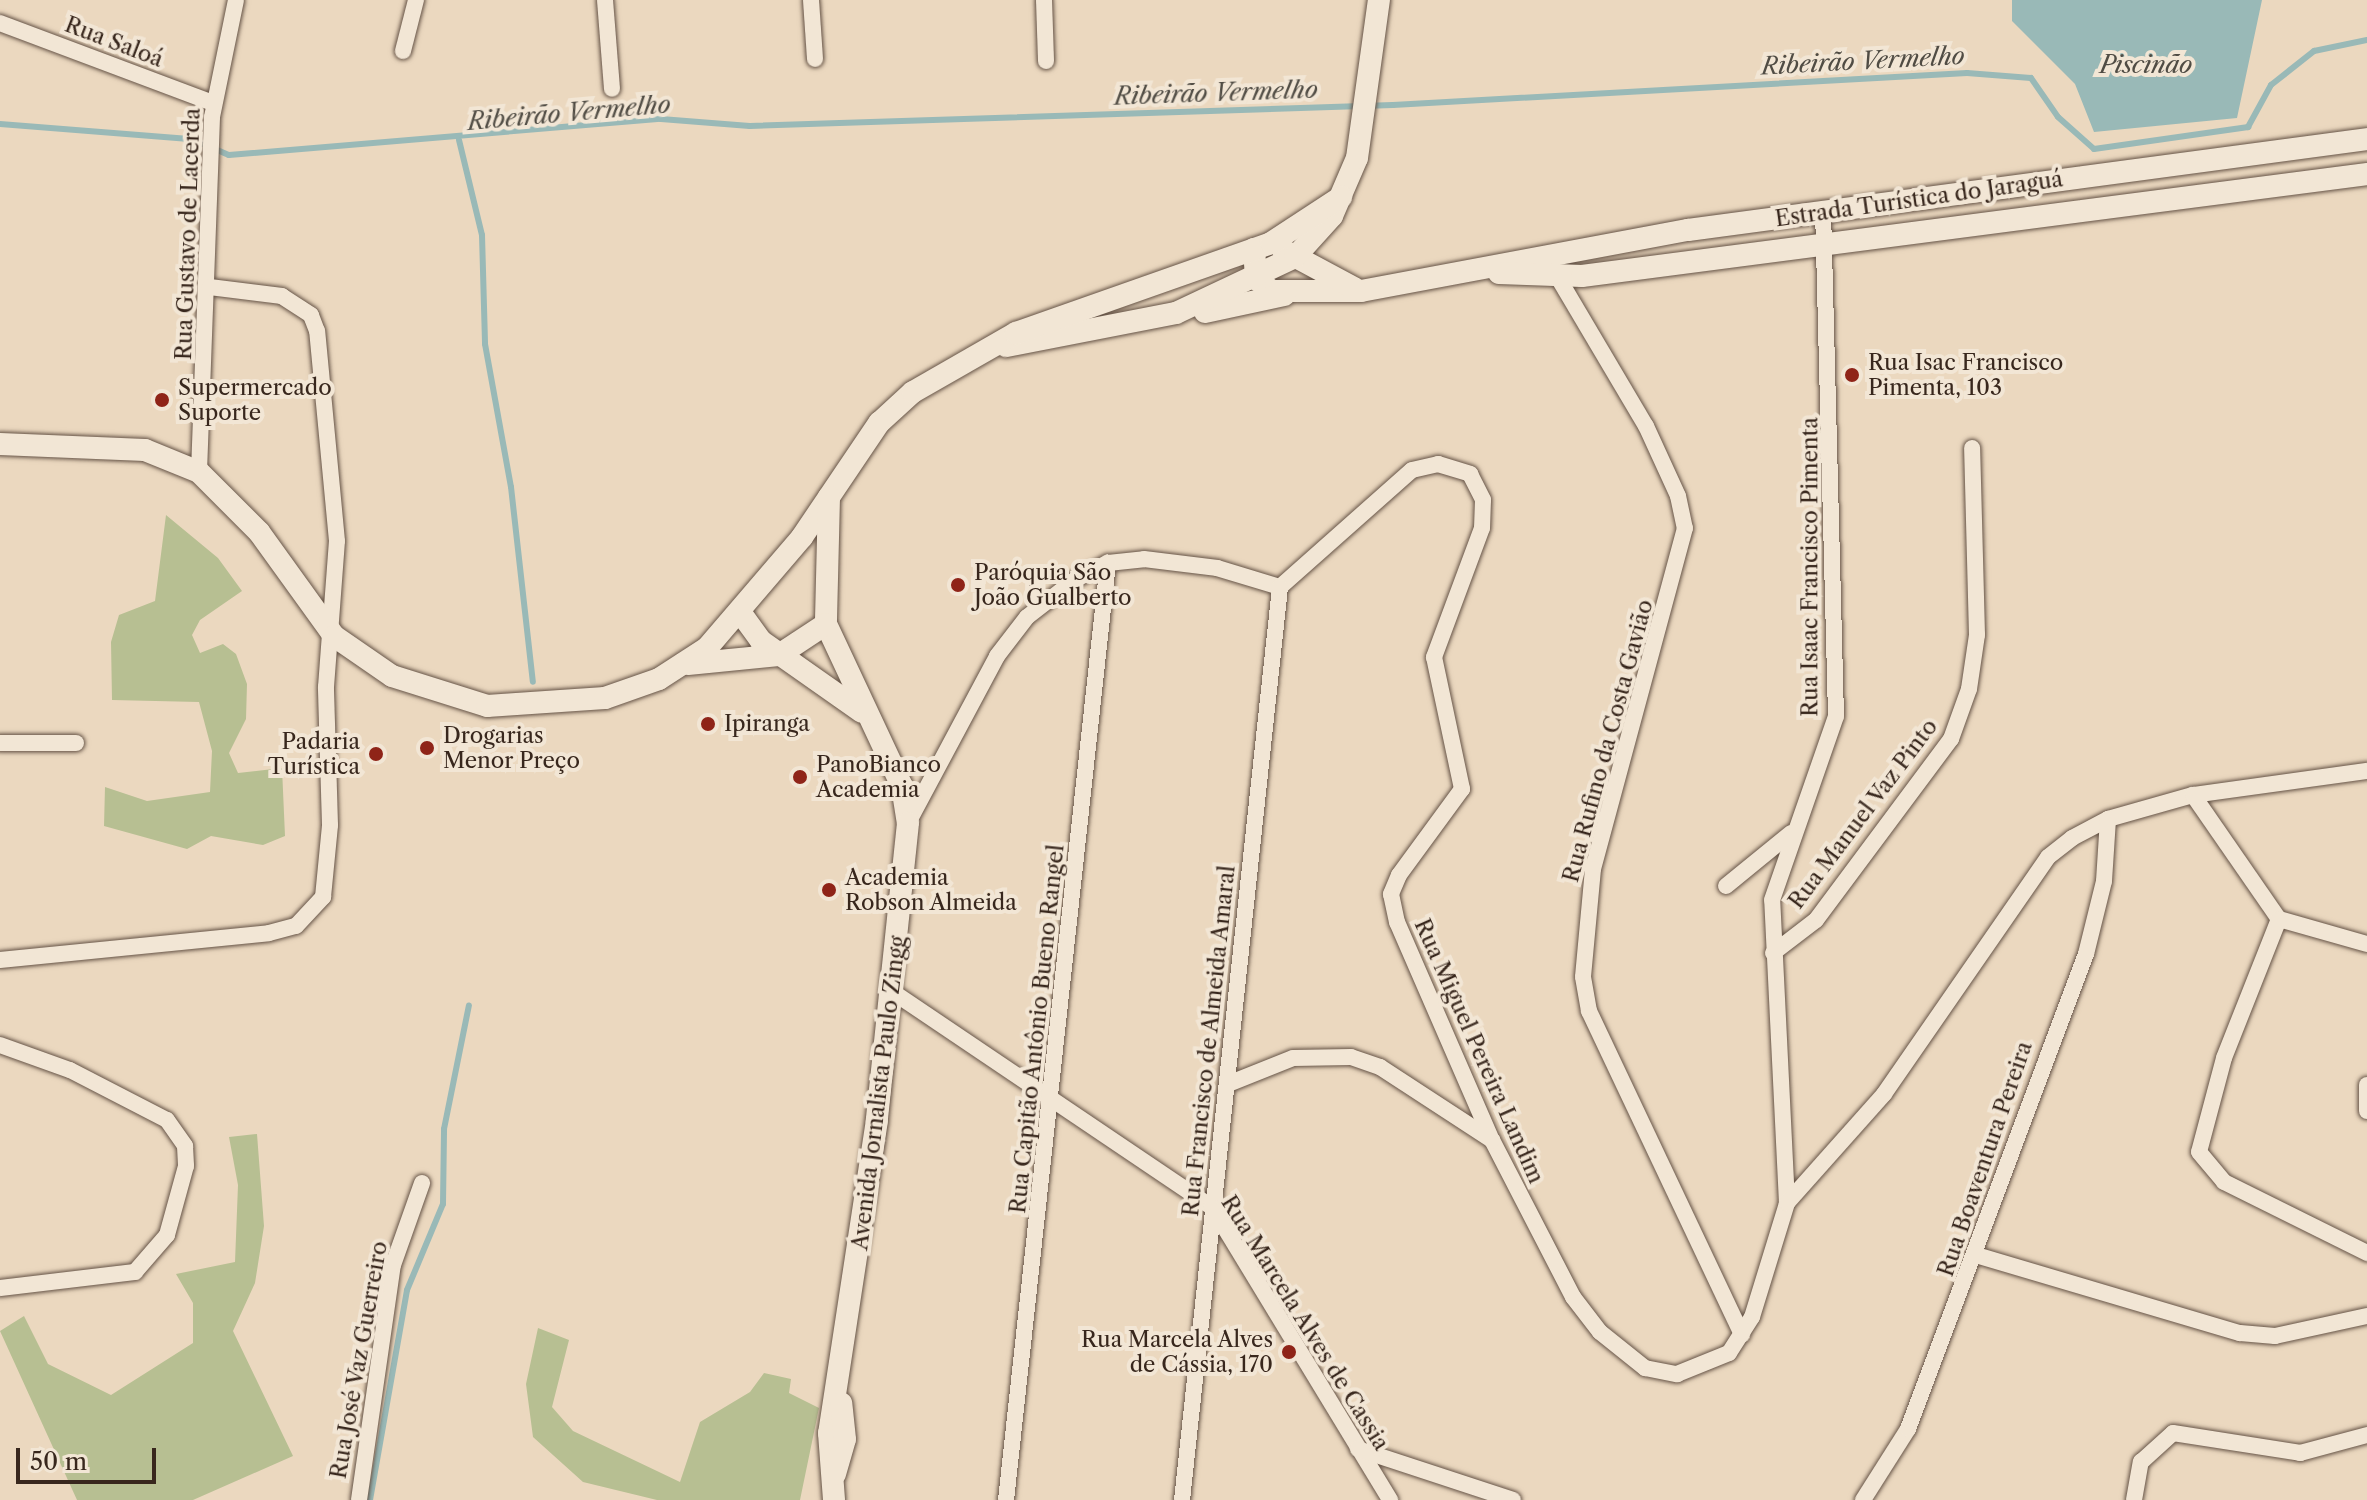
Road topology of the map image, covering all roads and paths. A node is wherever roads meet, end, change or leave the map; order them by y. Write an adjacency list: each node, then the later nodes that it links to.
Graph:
1 (236, 0): 12 (street, Rua Gustavo de Lacerda)
2 (416, 0): 8 (street)
3 (605, 0): 11 (street)
4 (811, 0): 9 (street)
5 (1044, 0): 10 (street)
6 (1379, 0): 15 (main road)
7 (0, 23): 12 (street, Rua Saloá)
8 (403, 51)
9 (815, 59)
10 (1046, 61)
11 (612, 89)
12 (213, 110): 24 (street, Rua Gustavo de Lacerda)
13 (2367, 139): 16 (main road, Estrada Turística do Jaraguá)
14 (2367, 174): 18 (main road, Estrada Turística do Jaraguá)
15 (1341, 197): 17 (main road); 20 (main road)
16 (1823, 211): 18 (street, Rua Isaac Francisco Pimenta); 19 (main road, Estrada Turística do Jaraguá)
17 (1263, 246): 20 (main road); 23 (main road); 28 (main road)
18 (1827, 247): 22 (main road, Estrada Turística do Jaraguá); 49 (street, Rua Isaac Francisco Pimenta)
19 (1548, 254): 21 (main road, Estrada Turística do Jaraguá); 22 (street, Rua Rufino da Costa Gavião)
20 (1295, 257): 23 (main road); 25 (main road)
21 (1473, 271): 22 (main road, Estrada Turística do Jaraguá); 25 (main road, Estrada Turística do Jaraguá)
22 (1556, 277): 69 (street, Rua Rufino da Costa Gavião)
23 (1256, 279): 26 (main road); 27 (main road)
24 (210, 287): 31 (street, Rua Gustavo de Lacerda); 39 (street)
25 (1361, 291): 26 (main road, Estrada Turística do Jaraguá)
26 (1284, 295): 27 (main road, Estrada Turística do Jaraguá)
27 (1176, 313): 28 (main road)
28 (981, 349): 32 (main road)
29 (0, 444): 31 (main road)
30 (1972, 448): 53 (street, Rua Manuel Vaz Pinto)
31 (199, 472): 39 (main road)
32 (829, 493): 33 (main road); 34 (main road, Avenida Jornalista Paulo Zingg)
33 (802, 537): 34 (main road); 37 (main road)
34 (826, 558): 38 (main road, Avenida Jornalista Paulo Zingg)
35 (1108, 563): 36 (street); 48 (street); 59 (street, Rua Capitão Antônio Bueno Rangel)
36 (1280, 587): 57 (street, Rua Francisco de Almeida Amaral); 61 (street, Rua Miguel Pereira Landim)
37 (740, 612): 40 (main road, Avenida Jornalista Paulo Zingg); 41 (main road)
38 (826, 624): 40 (main road); 42 (main road, Avenida Jornalista Paulo Zingg)
39 (334, 636): 41 (main road); 54 (street)
40 (779, 655): 41 (main road); 42 (main road, Avenida Jornalista Paulo Zingg)
41 (688, 664)
42 (863, 712): 48 (main road, Avenida Jornalista Paulo Zingg)
43 (0, 743): 44 (street)
44 (76, 743)
45 (2367, 771): 46 (street)
46 (2193, 795): 47 (street); 51 (street)
47 (2108, 819): 63 (street); 66 (street, Rua Boaventura Pereira)
48 (908, 823): 55 (main road, Avenida Jornalista Paulo Zingg)
49 (1791, 833): 50 (street); 53 (street, Rua Isaac Francisco Pimenta)
50 (1726, 886)
51 (2279, 919): 52 (street); 65 (street)
52 (2367, 944)
53 (1773, 953): 63 (street, Rua Isaac Francisco Pimenta)
54 (0, 960)
55 (893, 992): 59 (street, Rua Marcela Alves de Cassia); 72 (main road, Avenida Jornalista Paulo Zingg)
56 (0, 1045): 67 (street)
57 (1228, 1084): 61 (street); 64 (street, Rua Francisco de Almeida Amaral)
58 (2367, 1085): 60 (street)
59 (1054, 1094): 64 (street, Rua Marcela Alves de Cassia); 74 (street, Rua Capitão Antônio Bueno Rangel)
60 (2367, 1111)
61 (1492, 1140): 69 (street, Rua Miguel Pereira Landim)
62 (422, 1183): 73 (street, Rua José Vaz Guerreiro)
63 (1787, 1203): 69 (street, Rua Isaac Francisco Pimenta)
64 (1212, 1207): 71 (street, Rua Marcela Alves de Cassia); 75 (street, Rua Francisco de Almeida Amaral)
65 (2367, 1253)
66 (1976, 1255): 68 (street); 78 (street, Rua Boaventura Pereira)
67 (0, 1288)
68 (2367, 1316)
69 (1742, 1335)
70 (2367, 1435): 79 (street)
71 (1358, 1449): 76 (street, Rua Marcela Alves de Cassia); 77 (street)
72 (833, 1490)
73 (359, 1500)
74 (1006, 1500)
75 (1182, 1500)
76 (1390, 1500)
77 (1513, 1500)
78 (1863, 1500)
79 (2134, 1500)

